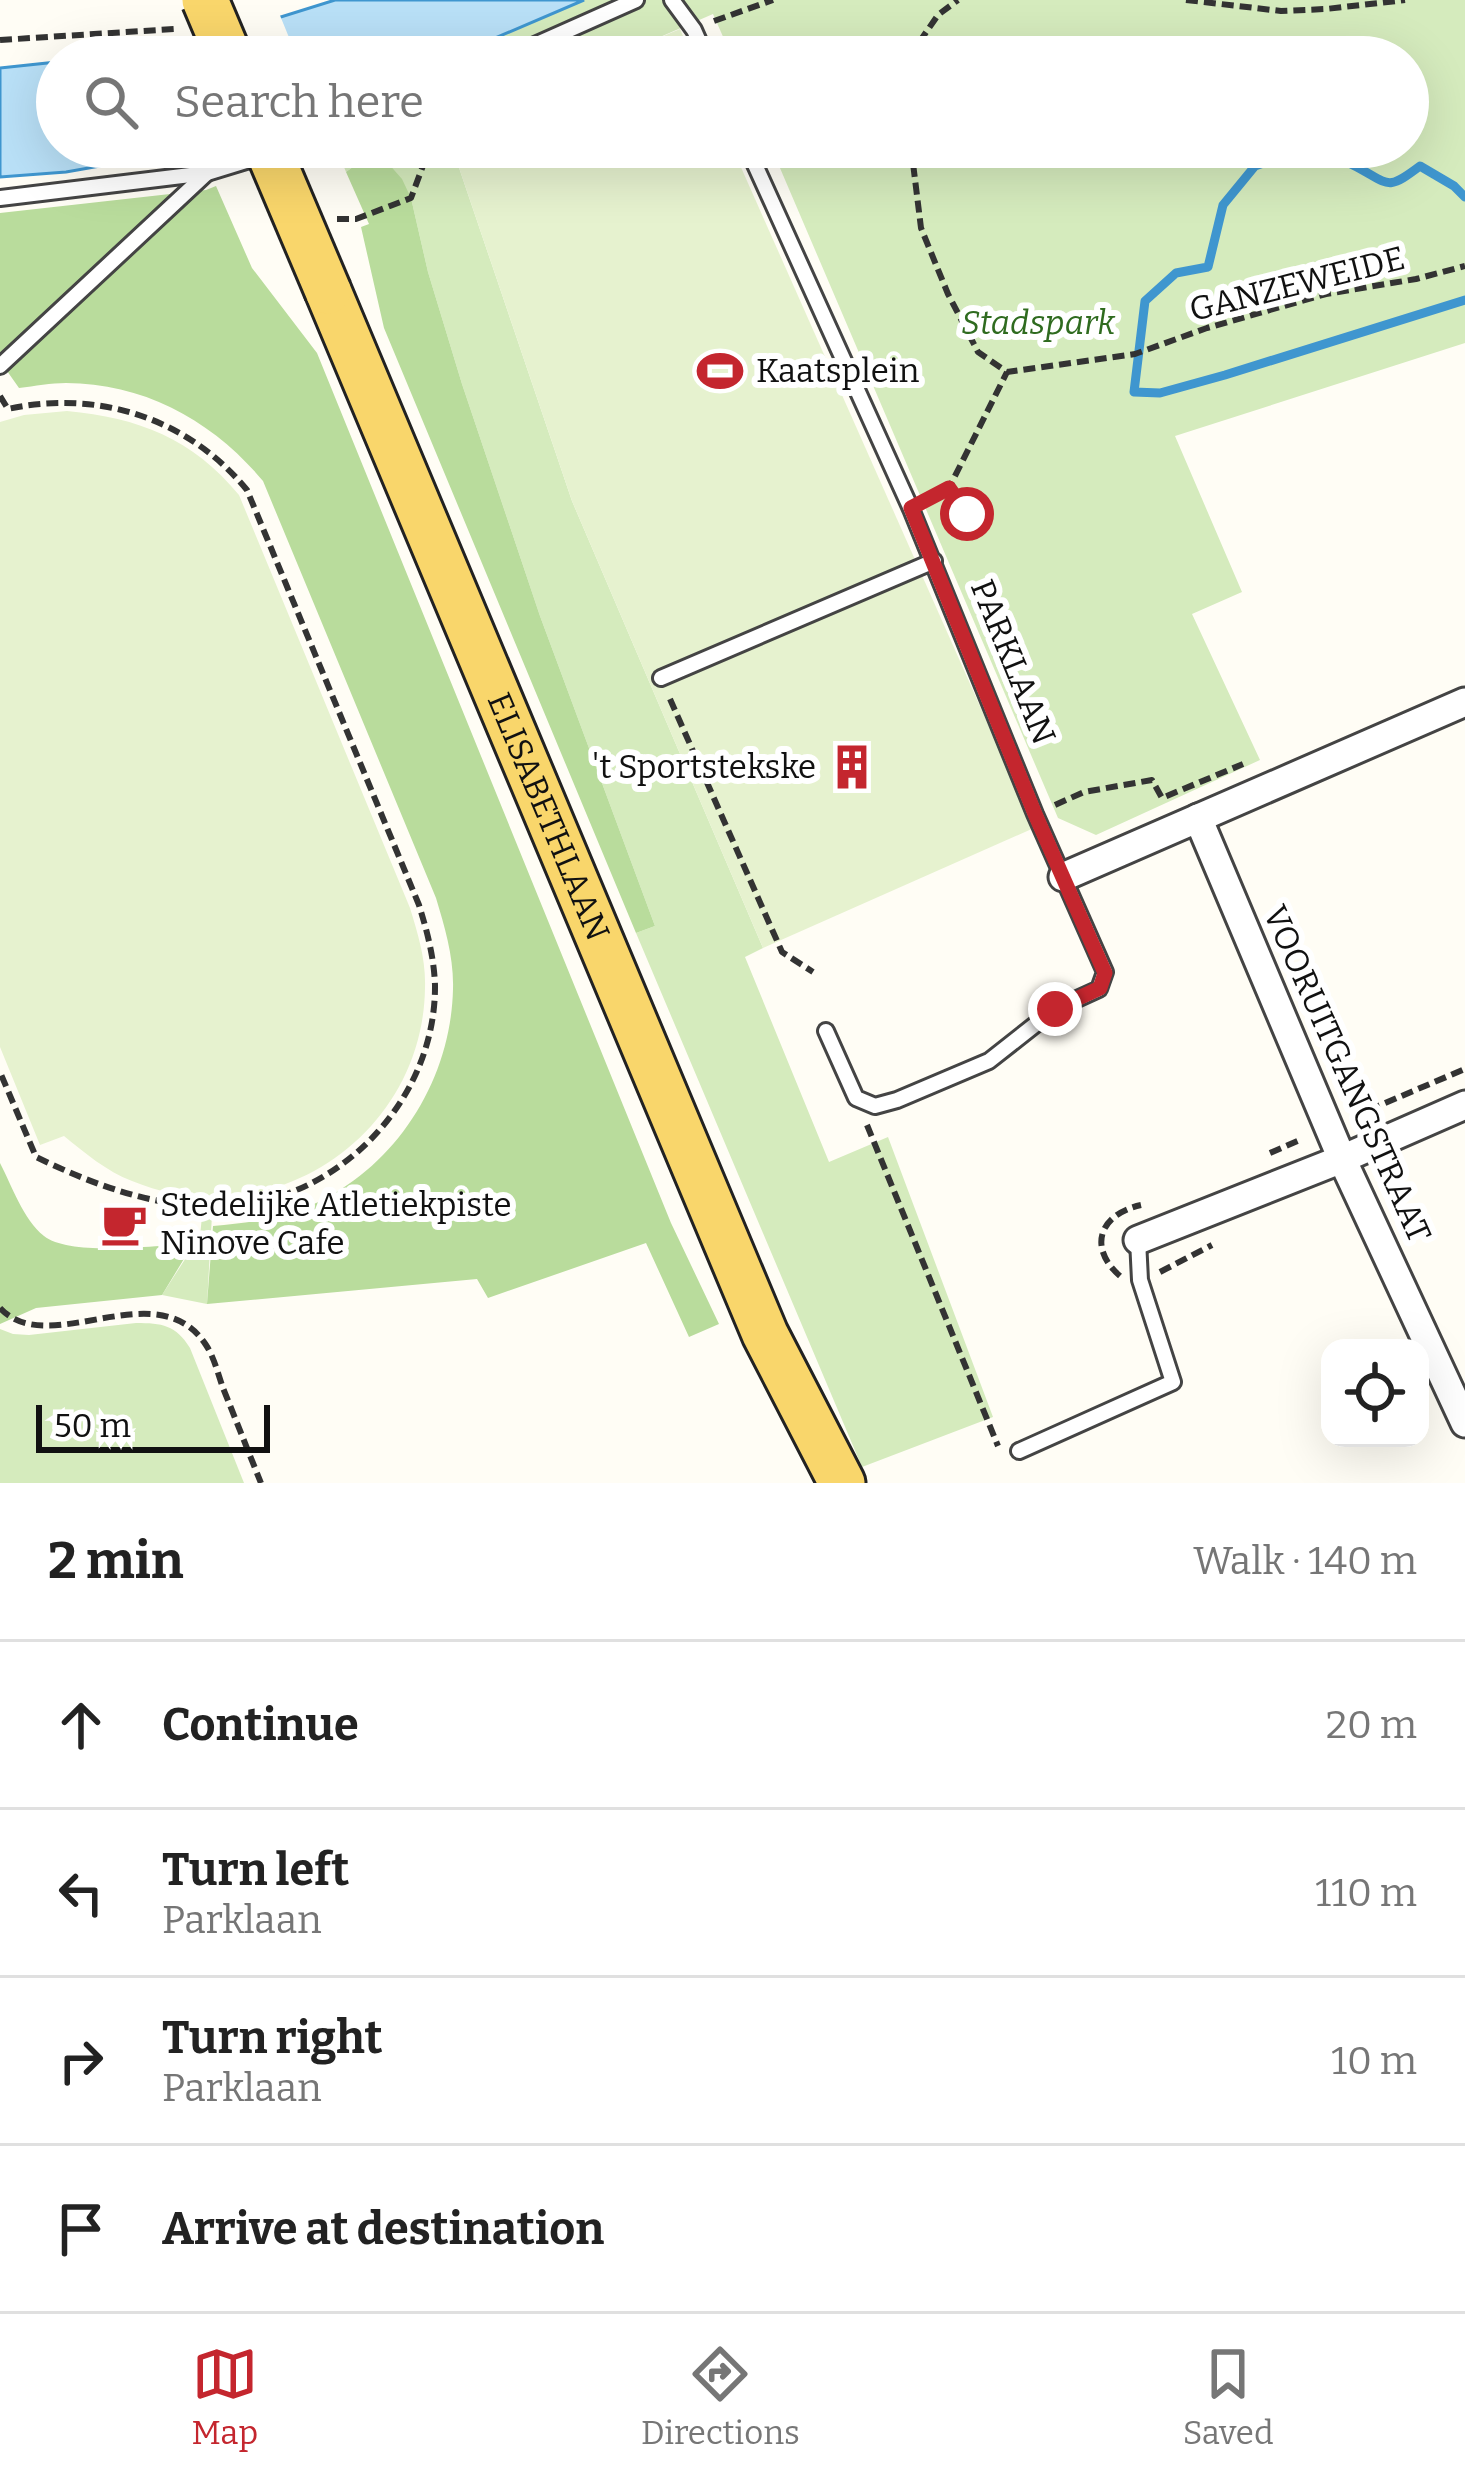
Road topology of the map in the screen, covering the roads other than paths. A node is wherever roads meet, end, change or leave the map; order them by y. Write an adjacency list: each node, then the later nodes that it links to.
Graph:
1 (636, 0): 3 (lane)
2 (672, 0): 4 (lane)
3 (555, 36)
4 (697, 36)
5 (223, 168): 8 (lane)
6 (276, 168): 22 (main road, ELISABETHLAAN, bridge)
7 (757, 168): 11 (lane, PARKLAAN)
8 (207, 173): 9 (lane); 10 (lane)
9 (0, 198)
10 (0, 366)
11 (934, 561): 12 (lane); 15 (lane, PARKLAAN)
12 (661, 678)
13 (1465, 702): 14 (street)
14 (1198, 818): 15 (street); 18 (street, VOORUITGANGSTRAAT)
15 (1063, 877): 16 (lane, PARKLAAN)
16 (826, 1030)
17 (1465, 1105): 18 (street)
18 (1342, 1159): 19 (street); 20 (street, VOORUITGANGSTRAAT)
19 (1138, 1240): 21 (lane)
20 (1465, 1423)
21 (1019, 1451)
22 (842, 1483)

